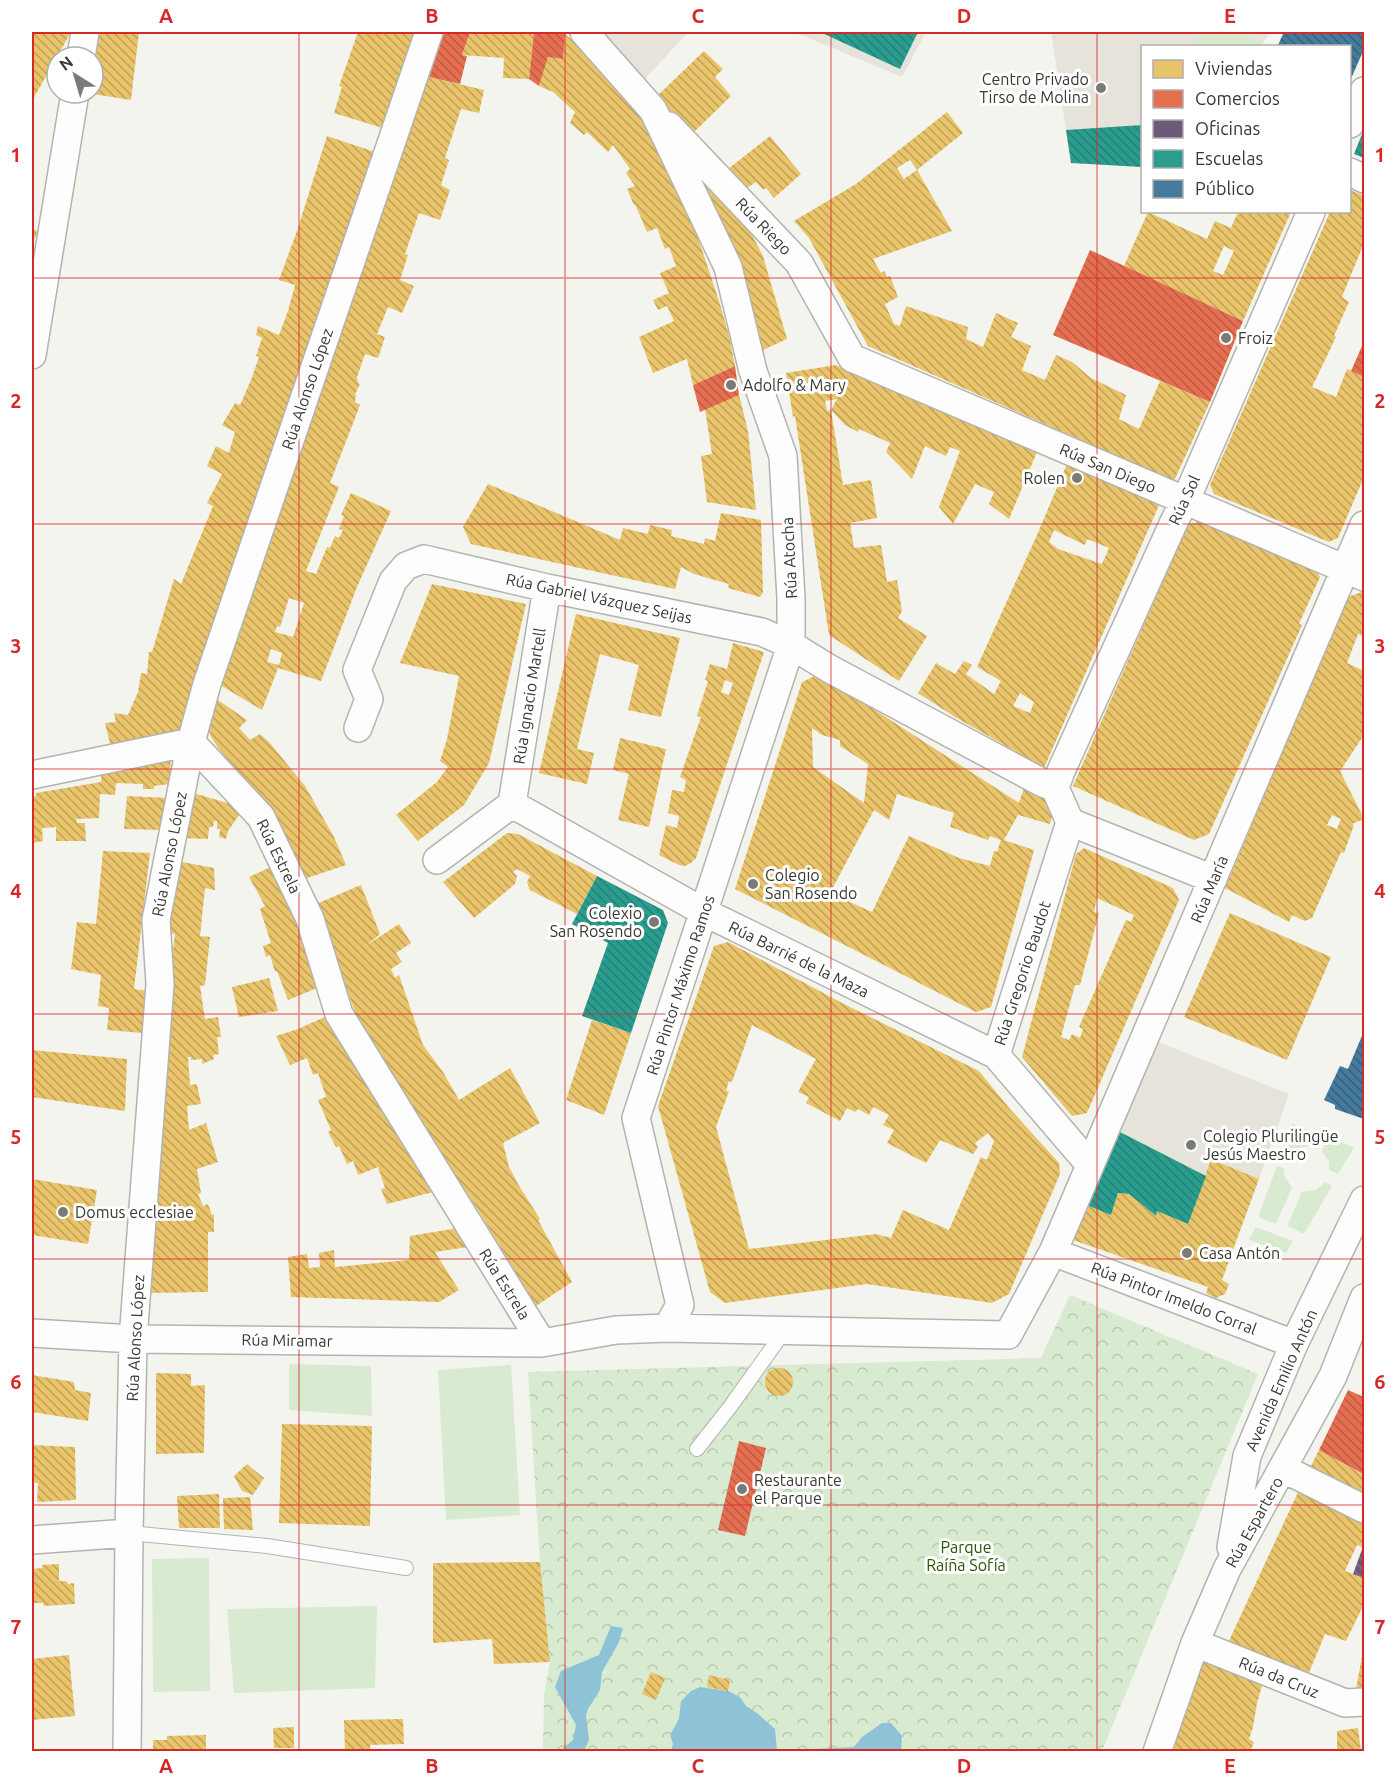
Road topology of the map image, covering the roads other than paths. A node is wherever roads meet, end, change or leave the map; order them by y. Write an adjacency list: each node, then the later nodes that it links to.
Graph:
1 (429, 32): 18 (street, Rúa Alonso López)
2 (584, 32): 5 (street, Rúa Atocha)
3 (1365, 91): 6 (street)
4 (73, 105): 10 (street)
5 (653, 110): 11 (street, Rúa Riego); 16 (street, Rúa Atocha)
6 (1351, 122)
7 (1351, 172): 8 (street)
8 (1365, 179)
9 (1311, 213): 12 (street, Rúa Sol)
10 (32, 355)
11 (852, 358): 12 (street, Rúa San Diego)
12 (1184, 499): 14 (street, Rúa San Diego); 20 (street, Rúa Sol)
13 (1365, 525): 14 (street, Rúa María)
14 (1355, 573): 24 (street, Rúa María)
15 (547, 588): 16 (street, Rúa Gabriel Vázquez Seijas); 17 (street, Rúa Gabriel Vázquez Seijas); 21 (street, Rúa Ignacio Martell)
16 (791, 645): 20 (street); 25 (street, Rúa Pintor Máximo Ramos)
17 (358, 728)
18 (191, 742): 19 (street); 34 (street, Rúa Alonso López); 35 (street, Rúa Estrela)
19 (32, 775)
20 (1055, 788): 22 (street)
21 (512, 804): 23 (street); 25 (street, Rúa Barrié de la Maza)
22 (1070, 822): 24 (street); 26 (street, Rúa Gregorio Baudot)
23 (437, 860)
24 (1213, 879): 27 (street, Rúa María)
25 (704, 912): 26 (street, Rúa Barrié de la Maza); 31 (street, Rúa Pintor Máximo Ramos)
26 (996, 1055): 27 (street, Rúa Gregorio Baudot)
27 (1090, 1165): 29 (street, Rúa María)
28 (1365, 1200): 36 (street, Avenida Emilio Antón)
29 (1053, 1252): 32 (street); 36 (street, Rúa Pintor Imeldo Corral)
30 (1365, 1298): 38 (street, Rúa Espartero)
31 (667, 1328): 32 (street); 35 (street)
32 (785, 1330): 37 (lane)
33 (32, 1333): 34 (street, Rúa Miramar)
34 (133, 1339): 35 (street, Rúa Miramar); 40 (street, Rúa Alonso López)
35 (542, 1343)
36 (1294, 1344): 43 (street, Avenida Emilio Antón)
37 (697, 1449)
38 (1284, 1469): 39 (street); 43 (street, Rúa Espartero)
39 (1365, 1509)
40 (129, 1533): 41 (street); 42 (lane); 46 (street, Rúa Alonso López)
41 (32, 1540)
42 (406, 1568)
43 (1227, 1569): 44 (street, Rúa Espartero)
44 (1195, 1642): 45 (street, Rúa da Cruz); 47 (street, Rúa Espartero)
45 (1365, 1701)
46 (127, 1752)
47 (1157, 1752)

